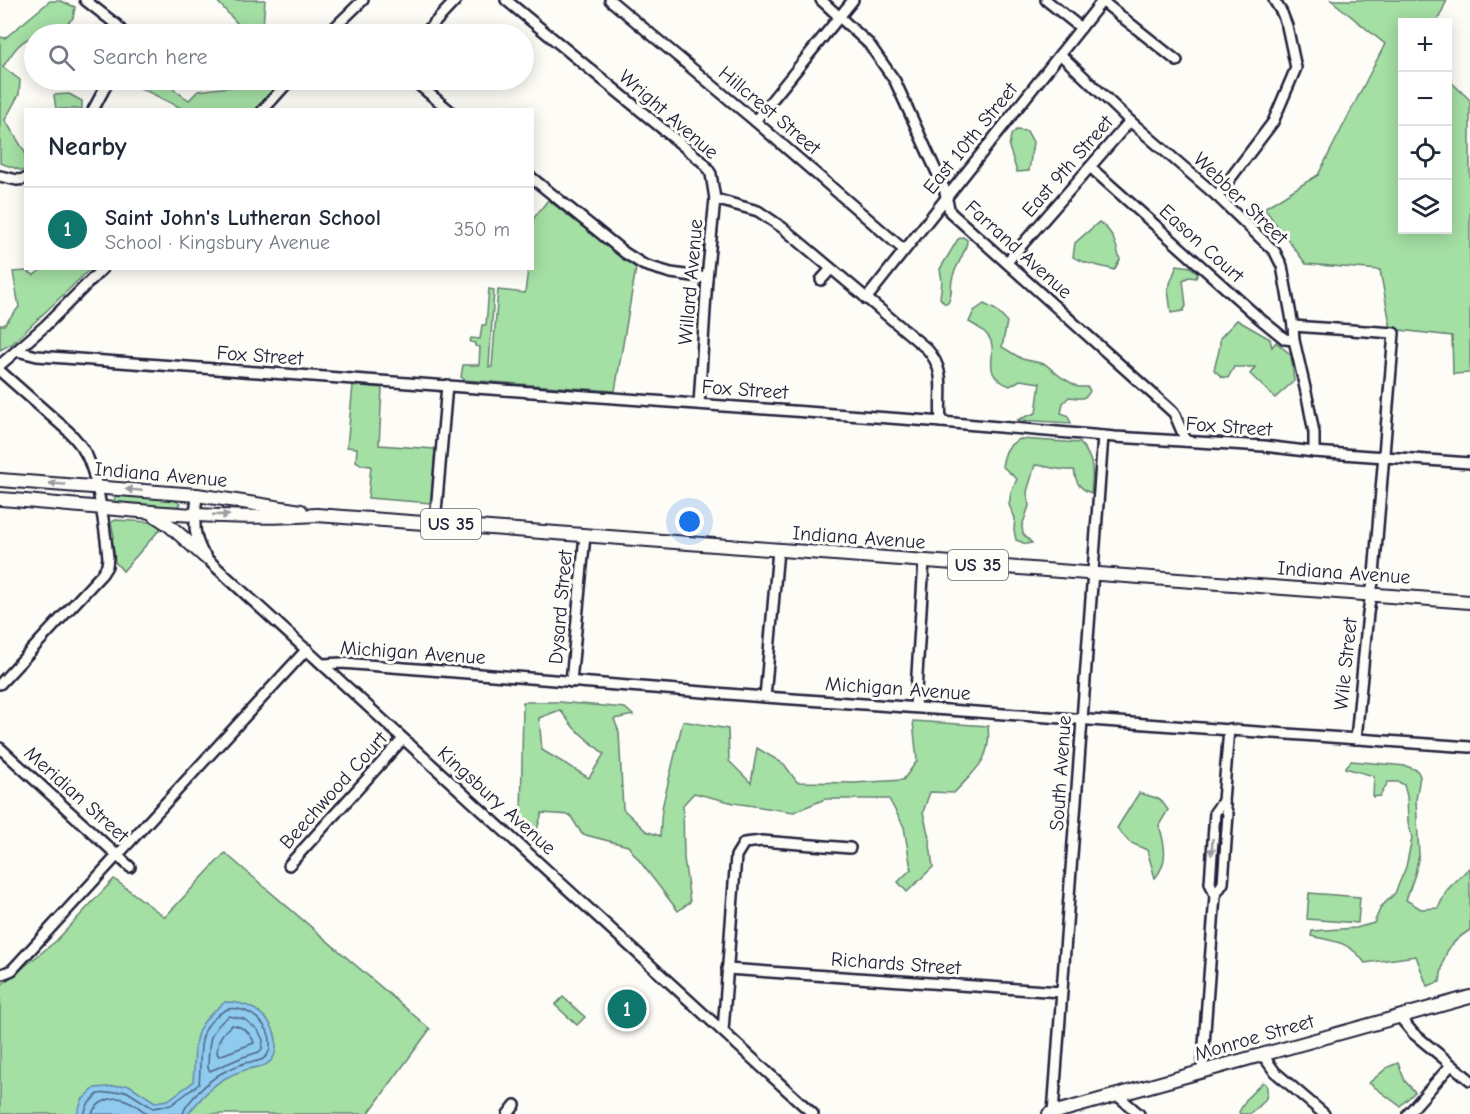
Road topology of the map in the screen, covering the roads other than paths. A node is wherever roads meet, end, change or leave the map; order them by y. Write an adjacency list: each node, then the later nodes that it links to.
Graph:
1 (85, 0): 12 (street)
2 (363, 0): 13 (street)
3 (456, 0): 14 (street)
4 (506, 0): 32 (street, Wright Avenue)
5 (610, 0): 25 (street, Hillcrest Street)
6 (821, 0): 11 (street, Farrand Avenue)
7 (853, 0): 11 (street)
8 (1046, 0): 15 (street)
9 (1274, 0): 31 (street)
10 (1102, 1): 15 (street, East 10th Street); 17 (street)
11 (840, 16): 25 (street); 30 (street, Farrand Avenue)
12 (116, 24)
13 (338, 24)
14 (433, 24)
15 (1081, 28): 16 (street, East 10th Street)
16 (1060, 54): 24 (street, Webber Street); 30 (street, East 10th Street)
17 (1177, 61)
18 (104, 90): 21 (street)
19 (281, 90): 22 (street)
20 (425, 90): 23 (street)
21 (94, 108)
22 (265, 108)
23 (447, 108)
24 (1130, 120): 26 (street, East 9th Street); 31 (street, Webber Street)
25 (755, 121): 33 (street, Hillcrest Street)
26 (1090, 167): 34 (street, East 9th Street); 41 (street, Eason Court)
27 (0, 176): 28 (street)
28 (24, 179)
29 (534, 180): 37 (street)
30 (946, 196): 33 (street, East 10th Street); 34 (street, Farrand Avenue)
31 (1217, 196): 40 (street, Webber Street)
32 (716, 199): 36 (street); 37 (street, Willard Avenue)
33 (904, 250): 39 (street, East 10th Street)
34 (1007, 262): 49 (street, Farrand Avenue)
35 (101, 270): 42 (street)
36 (830, 270): 38 (street); 39 (street)
37 (707, 278): 46 (street, Willard Avenue)
38 (821, 280)
39 (866, 298): 47 (street)
40 (1293, 326): 41 (street, Webber Street); 51 (street)
41 (1294, 340): 50 (street, Webber Street)
42 (17, 351): 43 (street); 45 (street, Fox Street)
43 (0, 365)
44 (0, 370): 54 (street)
45 (447, 385): 46 (street, Fox Street); 61 (street)
46 (699, 404): 47 (street, Fox Street)
47 (941, 422): 48 (street, Fox Street)
48 (1103, 436): 49 (street, Fox Street); 66 (street, South Avenue)
49 (1186, 441): 50 (street, Fox Street)
50 (1314, 452): 51 (street, Fox Street)
51 (1383, 458): 52 (street, Fox Street); 67 (street)
52 (1470, 464)
53 (0, 480): 54 (main road, Indiana Avenue / US 35, one-way to 53)
54 (96, 487): 55 (main road, Indiana Avenue / US 35, one-way to 54); 57 (street)
55 (197, 495): 59 (street, Kingsbury Avenue); 60 (main road, Indiana Avenue / US 35)
56 (0, 499): 57 (main road, Indiana Avenue / US 35)
57 (99, 507): 58 (main road, Indiana Avenue / US 35); 72 (street)
58 (149, 512): 59 (main road, Indiana Avenue / US 35); 64 (main road)
59 (195, 514): 60 (main road, Indiana Avenue / US 35, one-way to 60); 64 (street, Kingsbury Avenue)
60 (317, 515): 61 (main road, Indiana Avenue / US 35)
61 (435, 523): 62 (main road, Indiana Avenue / US 35)
62 (585, 535): 63 (main road, Indiana Avenue / US 35); 71 (street, Dysard Street)
63 (778, 550): 65 (main road, Indiana Avenue / US 35); 73 (street)
64 (205, 557): 69 (street, Kingsbury Avenue)
65 (924, 561): 66 (main road, Indiana Avenue / US 35); 74 (street)
66 (1092, 573): 67 (main road, Indiana Avenue / US 35); 75 (street, South Avenue)
67 (1372, 594): 68 (main road, Indiana Avenue / US 35); 78 (street, Wile Street)
68 (1470, 602)
69 (307, 649): 70 (street, Kingsbury Avenue); 82 (street)
70 (323, 664): 71 (street, Michigan Avenue); 77 (street, Kingsbury Avenue)
71 (571, 682): 73 (street, Michigan Avenue)
72 (0, 684)
73 (765, 697): 74 (street, Michigan Avenue)
74 (915, 707): 75 (street, Michigan Avenue)
75 (1083, 719): 76 (street, Michigan Avenue); 87 (street, South Avenue)
76 (1229, 729): 78 (street, Michigan Avenue); 93 (street)
77 (403, 739): 83 (street, Beechwood Court); 90 (street, Kingsbury Avenue)
78 (1356, 739): 79 (street, Michigan Avenue)
79 (1470, 747)
80 (0, 748): 82 (street, Meridian Street)
81 (850, 848): 85 (street)
82 (118, 855): 84 (street, Meridian Street); 86 (street)
83 (289, 865)
84 (130, 867)
85 (728, 969): 87 (street, Richards Street); 90 (street)
86 (0, 975)
87 (1061, 992): 97 (street, South Avenue)
88 (1470, 997): 89 (main road, Monroe Street)
89 (1400, 1016): 91 (main road, Monroe Street); 92 (street)
90 (723, 1031): 99 (street, Kingsbury Avenue)
91 (1262, 1054): 93 (main road, Monroe Street); 101 (street)
92 (1451, 1065): 94 (street); 102 (street)
93 (1202, 1072): 95 (main road, Monroe Street)
94 (1470, 1080)
95 (1117, 1095): 97 (main road, Monroe Street); 100 (street)
96 (515, 1105): 98 (street)
97 (1051, 1113)
98 (508, 1114)
99 (813, 1114)
100 (1139, 1114)
101 (1324, 1114)
102 (1408, 1114)

